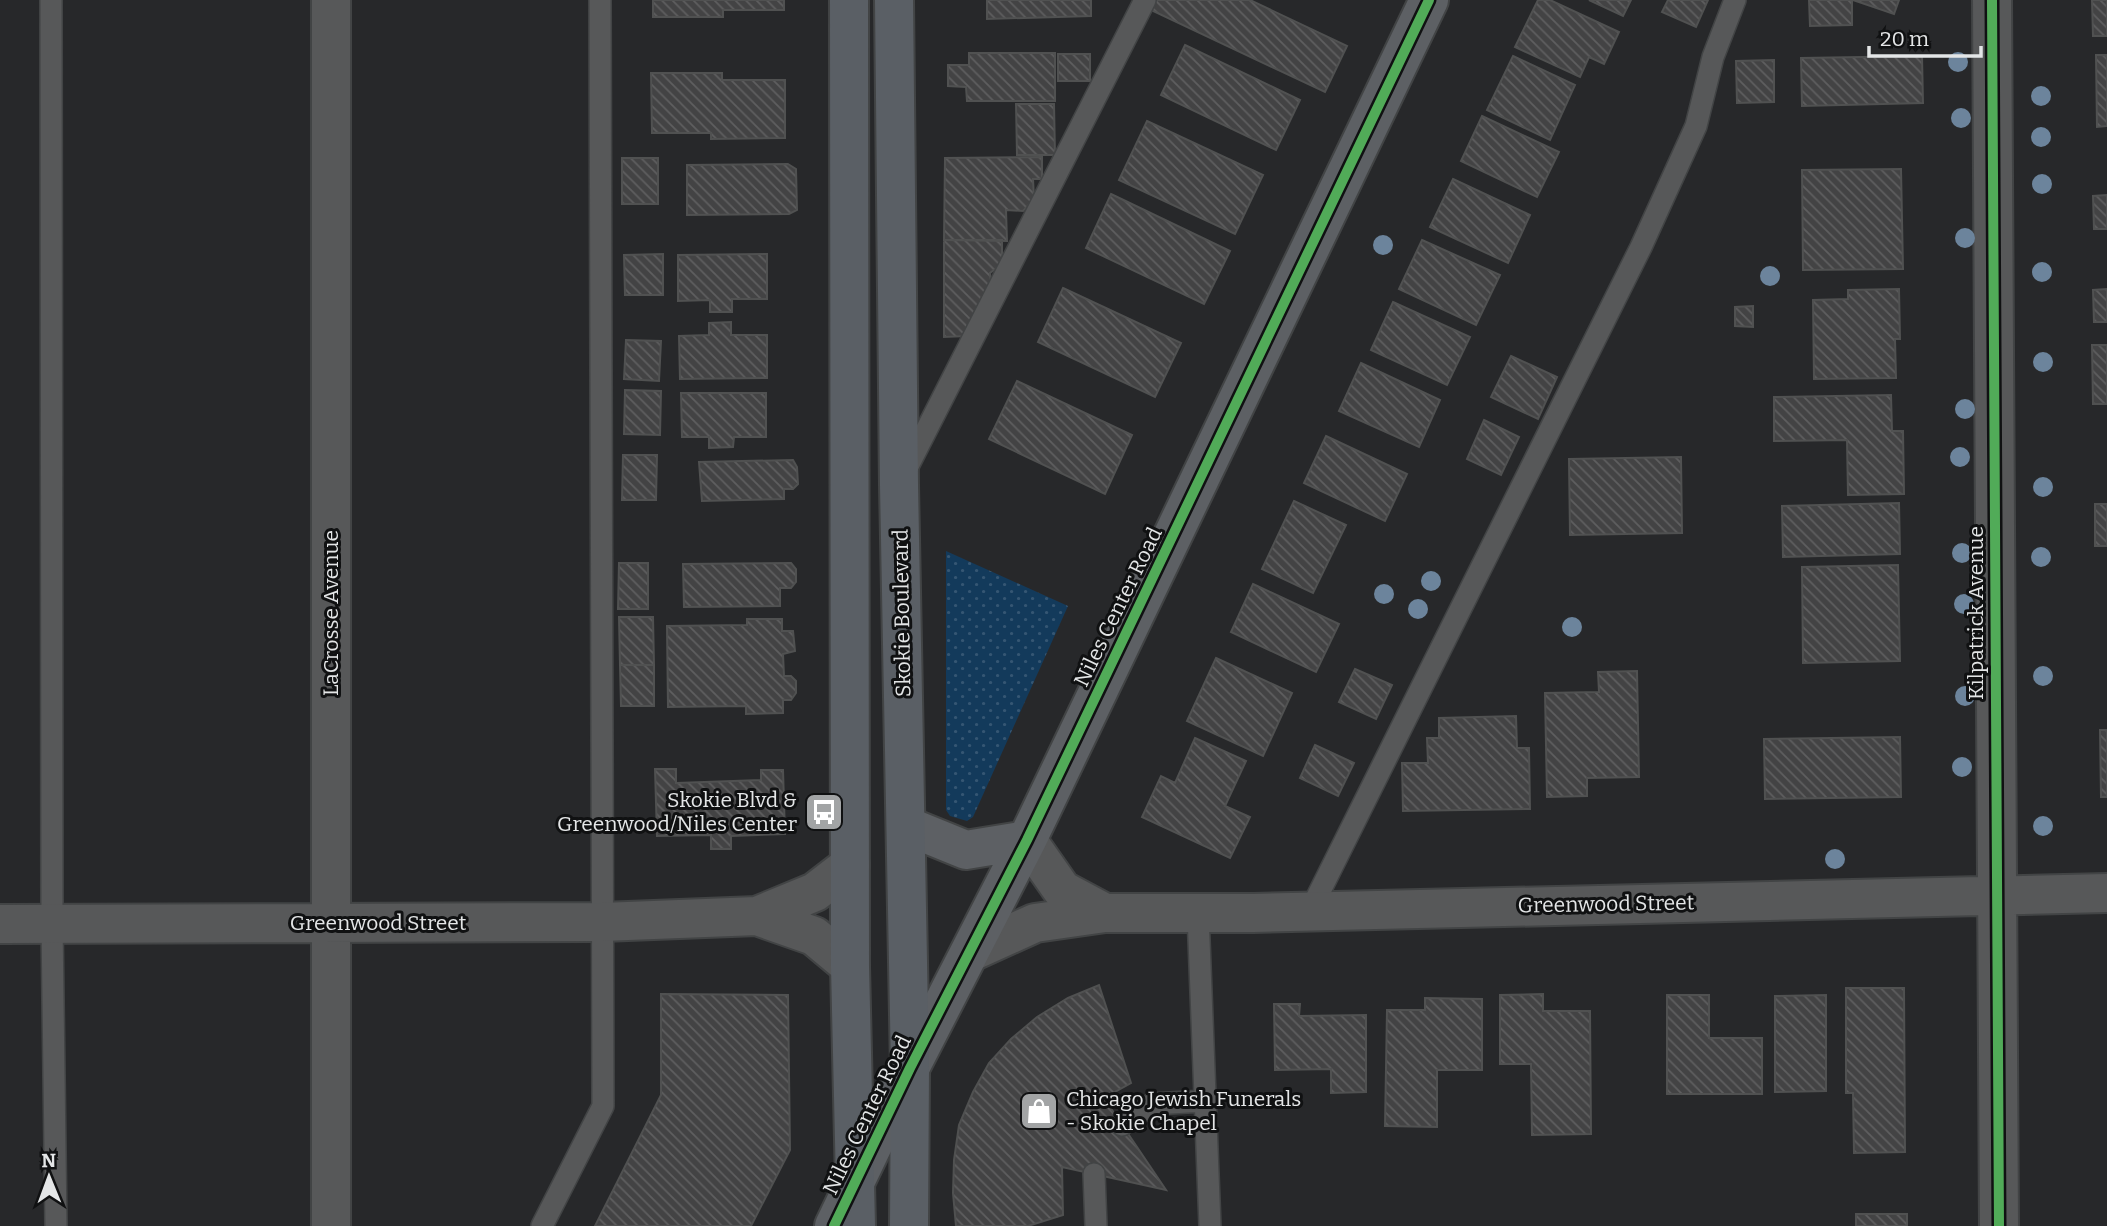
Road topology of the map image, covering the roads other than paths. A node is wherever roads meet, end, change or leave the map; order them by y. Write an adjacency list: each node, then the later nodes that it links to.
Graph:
1 (51, 0): 21 (lane)
2 (331, 0): 22 (street, LaCrosse Avenue)
3 (600, 0): 20 (lane)
4 (849, 0): 13 (main road)
5 (894, 0): 10 (main road, Skokie Boulevard)
6 (1145, 0): 10 (lane)
7 (1429, 0): 12 (main road, Niles Center Road)
8 (1735, 0): 16 (lane)
9 (1992, 0): 15 (street, Kilpatrick Avenue)
10 (899, 485): 11 (main road, Skokie Boulevard)
11 (907, 826): 12 (main road); 26 (main road, Skokie Boulevard)
12 (1027, 841): 17 (street, Greenwood Street); 24 (main road, Niles Center Road)
13 (850, 865): 19 (street, Greenwood Street); 25 (main road)
14 (2107, 893): 15 (street, Greenwood Street)
15 (1997, 895): 16 (street, Greenwood Street); 39 (street, Kilpatrick Avenue)
16 (1310, 911): 18 (street, Greenwood Street)
17 (1105, 913): 18 (street, Greenwood Street); 24 (street, Greenwood Street)
18 (1198, 914): 27 (lane)
19 (757, 916): 20 (street, Greenwood Street); 25 (street, Greenwood Street)
20 (602, 922): 22 (street, Greenwood Street); 33 (lane)
21 (52, 923): 22 (street, Greenwood Street); 23 (street, Greenwood Street); 31 (lane)
22 (331, 923): 32 (street, LaCrosse Avenue)
23 (0, 924)
24 (971, 952): 26 (main road, Niles Center Road)
25 (850, 966): 30 (main road)
26 (910, 1068): 30 (main road, Niles Center Road); 36 (main road, Skokie Boulevard)
27 (1205, 1101): 28 (lane); 38 (lane)
28 (1122, 1125)
29 (1094, 1174): 37 (lane)
30 (855, 1185): 34 (main road, Niles Center Road); 35 (main road)
31 (56, 1226)
32 (331, 1226)
33 (542, 1226)
34 (834, 1226)
35 (856, 1226)
36 (909, 1226)
37 (1096, 1226)
38 (1210, 1226)
39 (1999, 1226)

